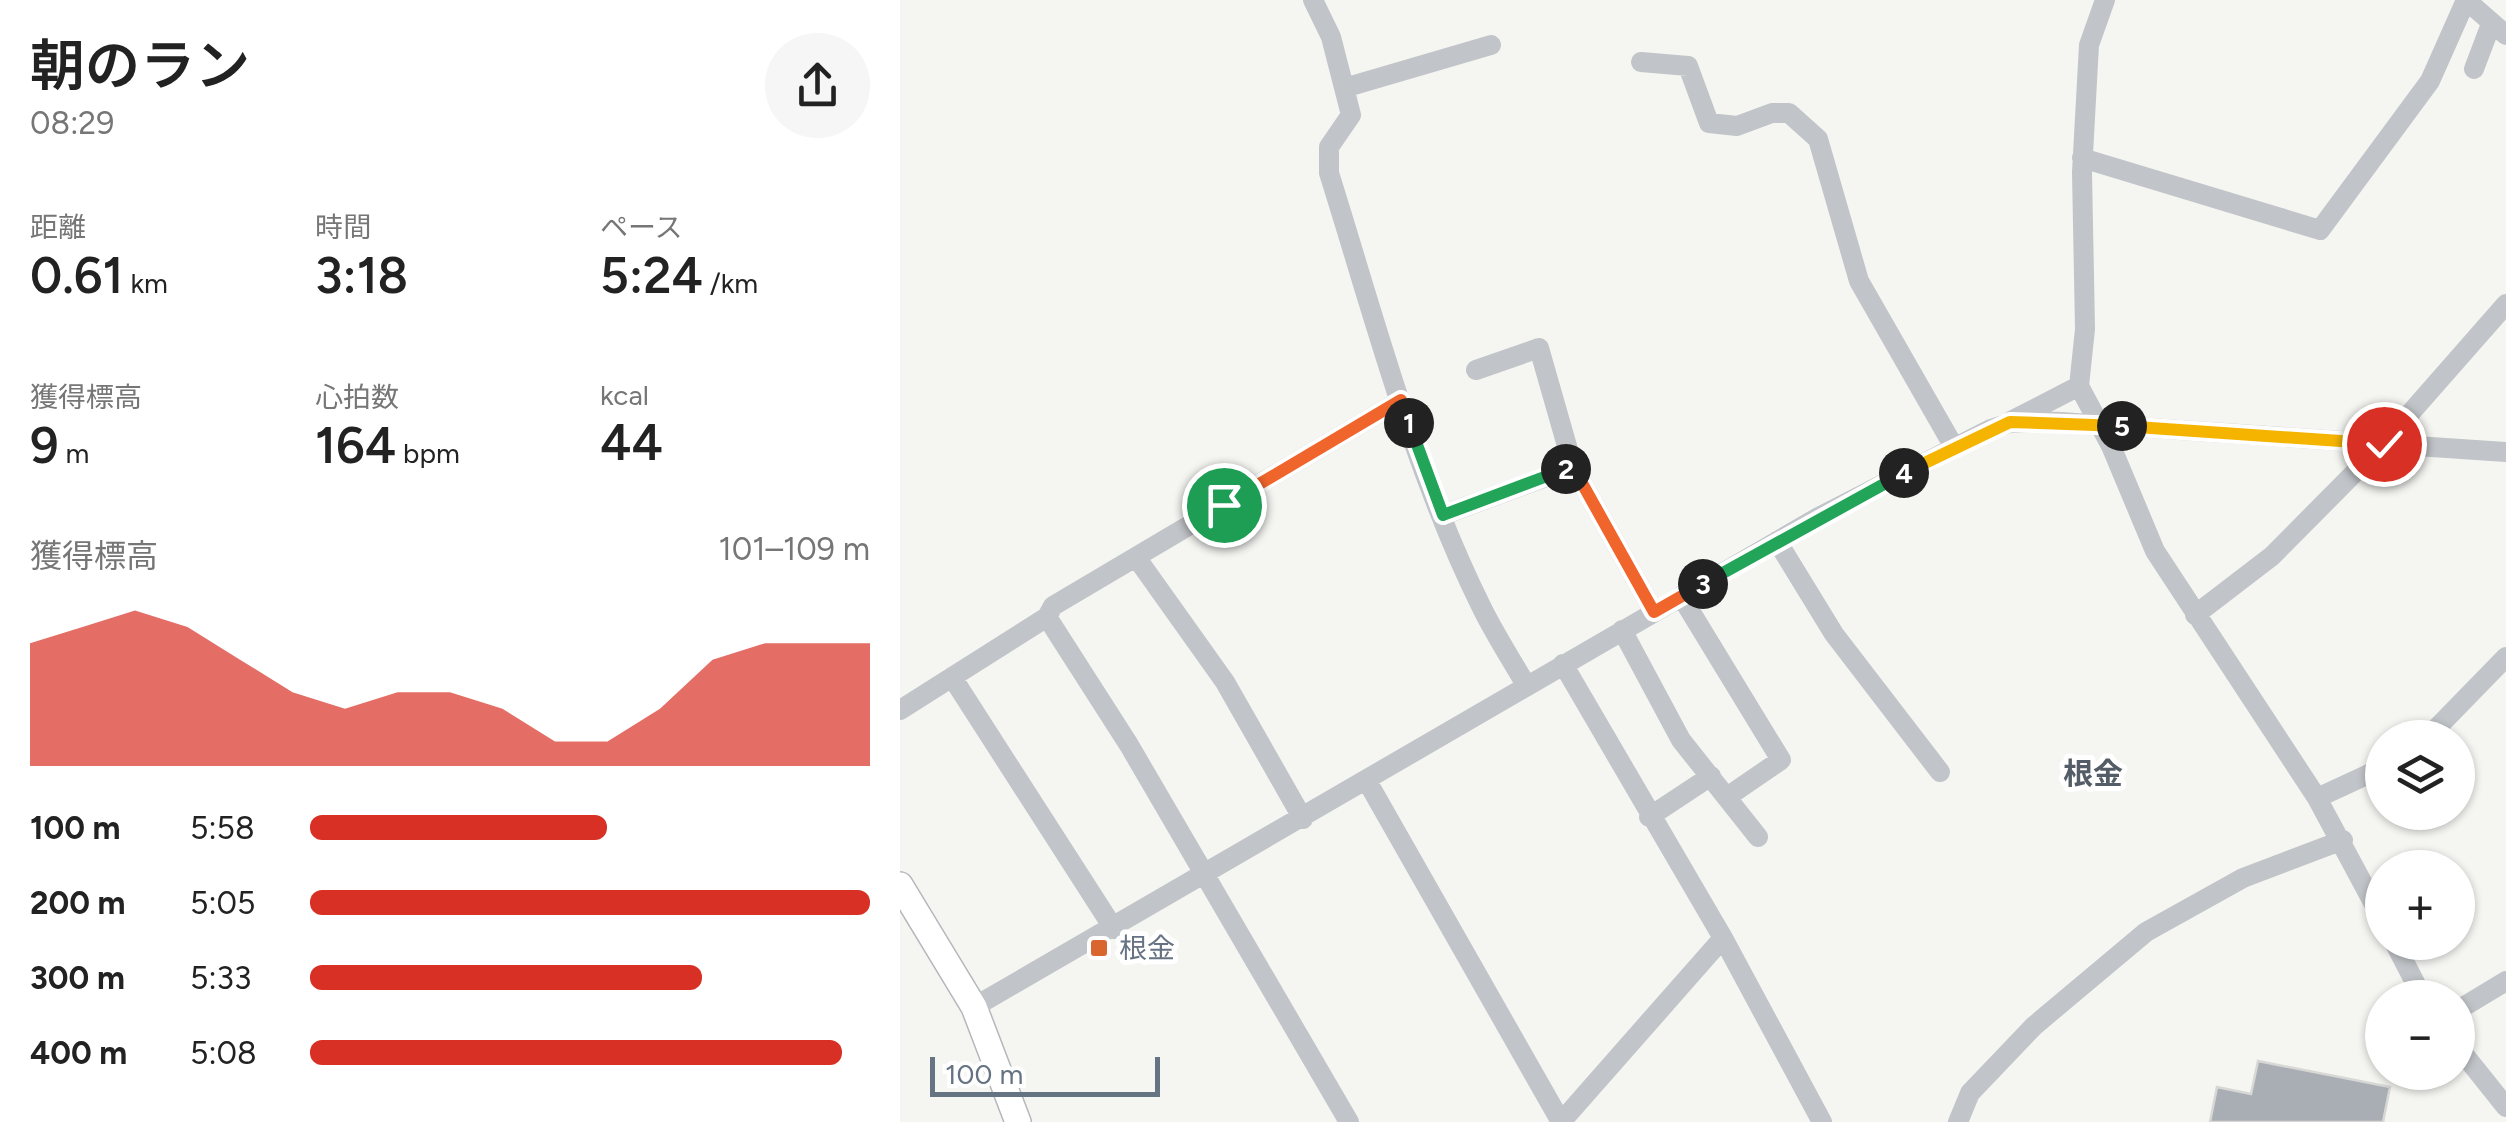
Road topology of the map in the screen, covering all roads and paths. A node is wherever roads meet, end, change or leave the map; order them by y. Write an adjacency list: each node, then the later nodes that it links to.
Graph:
1 (1313, 0): 8 (street)
2 (2105, 0): 9 (street)
3 (2466, 0): 4 (street); 9 (street)
4 (2499, 30): 7 (street)
5 (1491, 46): 8 (street)
6 (1641, 62): 17 (street)
7 (2474, 69)
8 (1344, 88): 13 (street)
9 (2082, 158): 12 (street)
10 (2506, 304): 16 (street)
11 (1476, 370): 19 (street)
12 (2079, 386): 14 (street); 15 (street)
13 (1401, 400): 20 (street); 22 (street)
14 (2010, 422): 15 (street); 17 (street)
15 (2100, 425): 16 (street); 25 (street)
16 (2384, 444): 18 (street); 25 (street)
17 (1954, 447): 21 (street)
18 (2506, 452)
19 (1573, 467): 20 (street); 24 (street)
20 (1443, 515): 31 (street)
21 (1777, 541): 23 (street); 34 (street)
22 (1136, 557): 26 (street); 41 (street)
23 (1680, 596): 24 (street); 38 (street)
24 (1654, 612): 27 (street)
25 (2195, 615): 39 (street)
26 (1046, 617): 30 (street); 44 (street)
27 (1622, 630): 29 (street); 35 (street)
28 (2506, 657): 33 (street)
29 (1563, 664): 31 (street); 40 (street)
30 (952, 677): 32 (street); 47 (street)
31 (1526, 686): 37 (street)
32 (900, 710)
33 (2445, 720)
34 (1940, 772)
35 (1711, 776): 38 (street); 40 (street)
36 (2365, 776): 39 (street)
37 (1366, 781): 41 (street); 56 (street)
38 (1728, 797): 42 (street)
39 (2317, 798): 43 (street)
40 (1649, 817): 48 (street)
41 (1303, 819): 44 (street)
42 (1758, 837)
43 (2343, 840): 46 (street); 58 (street)
44 (1207, 874): 47 (street); 55 (street)
45 (900, 884): 51 (main road)
46 (2365, 885)
47 (1114, 929): 51 (street)
48 (1723, 938): 56 (street); 57 (street)
49 (2506, 981): 50 (street)
50 (2475, 1000)
51 (974, 1008): 54 (main road)
52 (2475, 1069): 53 (street)
53 (2506, 1107)
54 (1018, 1122)
55 (1349, 1122)
56 (1561, 1122)
57 (1822, 1122)
58 (1958, 1122)

